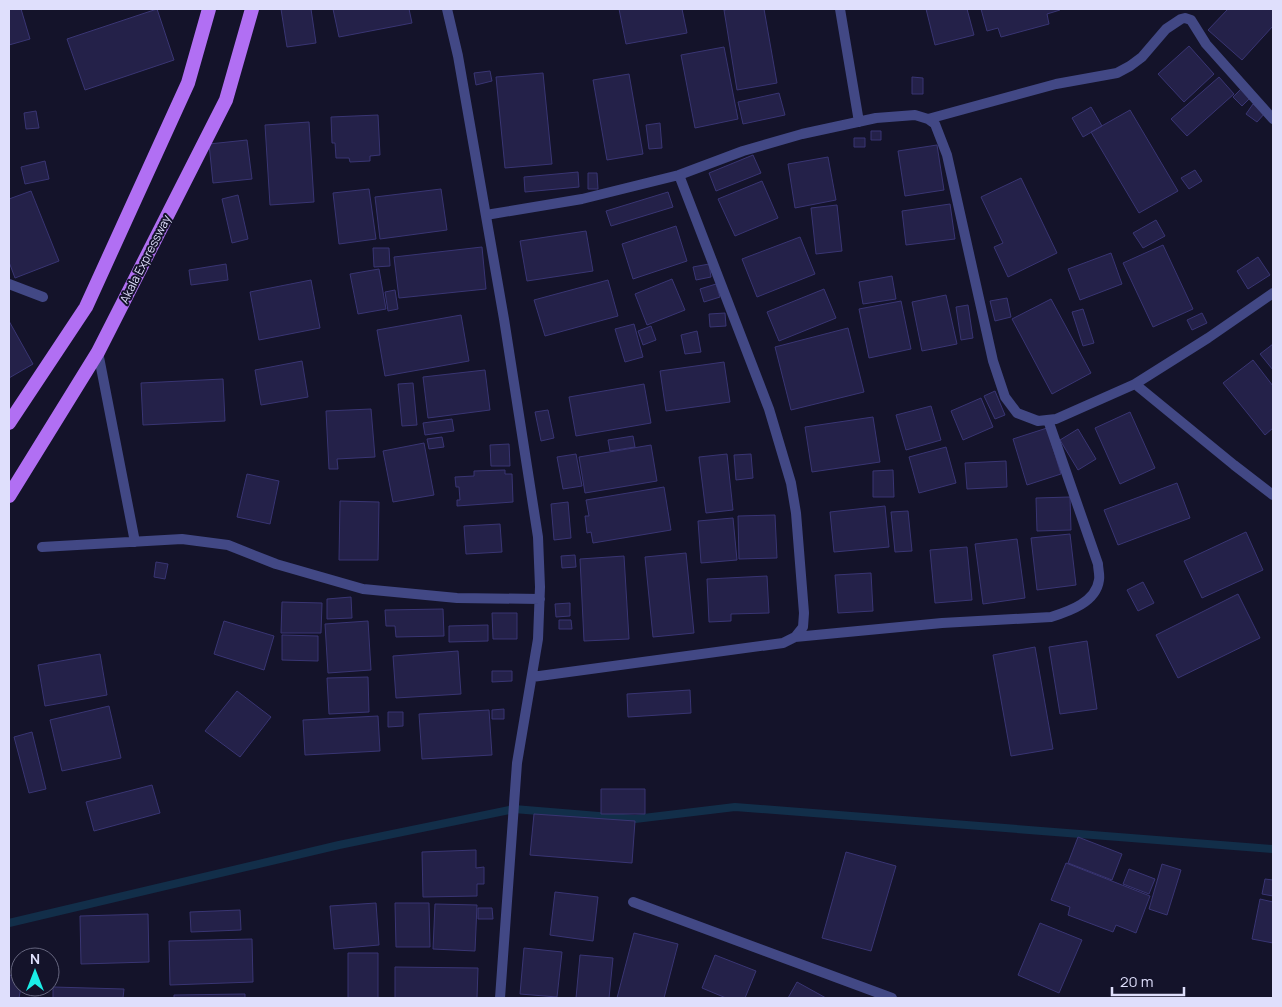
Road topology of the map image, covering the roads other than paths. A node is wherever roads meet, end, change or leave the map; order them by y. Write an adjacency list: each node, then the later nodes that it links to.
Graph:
1 (210, 9): 16 (main road)
2 (252, 9): 13 (main road, Akala Expressway)
3 (446, 9): 9 (street)
4 (840, 9): 7 (street)
5 (1273, 119): 6 (street)
6 (928, 120): 7 (street); 15 (street)
7 (858, 122): 8 (street)
8 (679, 175): 9 (street); 22 (street)
9 (486, 215): 21 (street)
10 (9, 284): 12 (street)
11 (1273, 293): 14 (street)
12 (43, 297)
13 (98, 352): 18 (main road, Akala Expressway); 19 (street)
14 (1135, 384): 15 (street); 17 (street)
15 (1048, 420): 22 (street)
16 (9, 423)
17 (1273, 495)
18 (9, 496)
19 (135, 542): 20 (street); 21 (street)
20 (42, 547)
21 (540, 599): 23 (street)
22 (795, 637): 23 (street)
23 (532, 677): 25 (street)
24 (633, 902): 26 (street)
25 (500, 998)
26 (892, 998)

